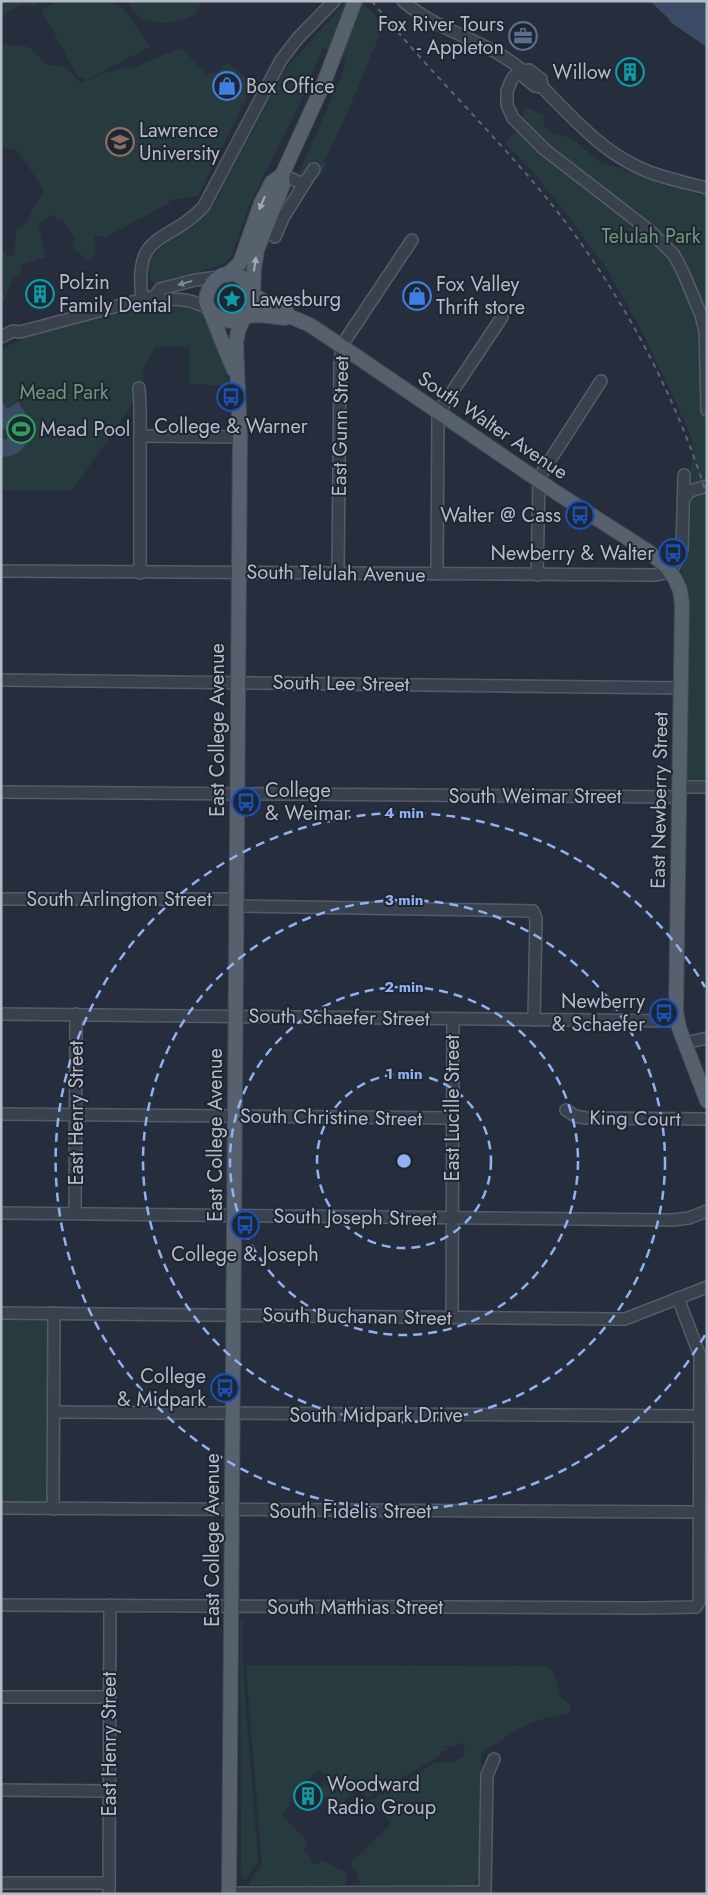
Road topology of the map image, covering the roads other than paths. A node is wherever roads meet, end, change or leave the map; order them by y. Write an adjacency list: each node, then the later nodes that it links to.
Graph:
1 (334, 1): 14 (street)
2 (355, 1): 6 (main road)
3 (403, 1): 4 (street)
4 (522, 70): 8 (street); 26 (street)
5 (314, 169): 7 (street)
6 (282, 175): 7 (street); 11 (main road, one-way to 11); 12 (main road, one-way to 6)
7 (304, 184): 9 (street)
8 (707, 188)
9 (274, 237)
10 (412, 240): 22 (street, East Gunn Street)
11 (223, 276): 12 (main road); 13 (street, one-way to 13); 15 (main road)
12 (253, 293): 16 (main road); 17 (main road, South Walter Avenue)
13 (155, 296): 14 (street); 15 (street)
14 (142, 298): 19 (street)
15 (209, 310): 16 (main road); 23 (main road, East College Avenue)
16 (245, 316): 17 (main road, South Walter Avenue); 23 (main road, East College Avenue)
17 (289, 316): 22 (main road, South Walter Avenue)
18 (502, 317): 27 (street)
19 (20, 332): 20 (street); 21 (street)
20 (1, 337)
21 (1, 346)
22 (342, 346): 27 (main road, South Walter Avenue); 38 (street, East Gunn Street)
23 (237, 377): 29 (main road, East College Avenue)
24 (602, 381): 31 (street)
25 (139, 388): 28 (street)
26 (707, 410)
27 (438, 413): 31 (main road, South Walter Avenue); 39 (street)
28 (140, 436): 29 (street); 37 (street)
29 (240, 437): 35 (main road, East College Avenue)
30 (684, 475): 33 (street)
31 (539, 480): 36 (main road, South Walter Avenue); 40 (street)
32 (707, 486): 33 (street)
33 (683, 500): 36 (street)
34 (1, 571): 37 (street, South Telulah Avenue)
35 (238, 572): 37 (street, South Telulah Avenue); 38 (street, South Telulah Avenue); 42 (main road, East College Avenue)
36 (671, 572): 40 (street, South Telulah Avenue); 43 (main road, East Newberry Street)
37 (140, 573)
38 (338, 574): 39 (street, South Telulah Avenue)
39 (438, 574): 40 (street, South Telulah Avenue)
40 (537, 575)
41 (1, 680): 42 (street, South Lee Street)
42 (237, 683): 43 (street, South Lee Street); 47 (main road, East College Avenue)
43 (681, 688): 46 (main road, East Newberry Street)
44 (707, 787): 46 (street, South Weimar Street)
45 (1, 792): 47 (street, South Weimar Street)
46 (680, 792): 47 (street, South Weimar Street); 55 (main road, East Newberry Street)
47 (237, 794): 49 (main road, East College Avenue)
48 (1, 899): 49 (street, South Arlington Street)
49 (236, 903): 52 (main road, East College Avenue); 54 (street, South Arlington Street)
50 (1, 1014): 51 (street, South Schaefer Street)
51 (76, 1014): 52 (street, South Schaefer Street); 61 (street, East Henry Street)
52 (235, 1016): 53 (street, South Schaefer Street); 62 (main road, East College Avenue)
53 (453, 1019): 54 (street, South Schaefer Street); 63 (street, East Lucille Street)
54 (534, 1020): 55 (street, South Schaefer Street)
55 (677, 1021): 57 (main road, East Newberry Street)
56 (707, 1038): 57 (street)
57 (685, 1043): 58 (main road, East Newberry Street)
58 (707, 1101)
59 (566, 1110): 64 (street, King Court)
60 (1, 1114): 61 (street, South Christine Street)
61 (75, 1114): 62 (street, South Christine Street); 67 (street, East Henry Street)
62 (234, 1116): 63 (street, South Christine Street); 68 (main road, East College Avenue)
63 (452, 1118): 69 (street, East Lucille Street)
64 (707, 1119)
65 (707, 1211): 69 (street, South Joseph Street)
66 (1, 1213): 67 (street, South Joseph Street)
67 (75, 1213): 68 (street, South Joseph Street)
68 (234, 1215): 69 (street, South Joseph Street); 74 (main road, East College Avenue)
69 (452, 1218): 75 (street, East Lucille Street)
70 (707, 1287): 71 (street, South Buchanan Street)
71 (678, 1298): 75 (street, South Buchanan Street); 78 (street)
72 (1, 1313): 73 (street, South Buchanan Street)
73 (54, 1313): 74 (street, South Buchanan Street); 76 (street)
74 (233, 1314): 75 (street, South Buchanan Street); 77 (main road, East College Avenue)
75 (452, 1317)
76 (54, 1412): 77 (street, South Midpark Drive); 80 (street)
77 (233, 1414): 78 (street, South Midpark Drive); 81 (main road, East College Avenue)
78 (699, 1416): 82 (street)
79 (1, 1508): 80 (street, South Fidelis Street)
80 (53, 1509): 81 (street, South Fidelis Street)
81 (232, 1510): 82 (street, South Fidelis Street); 86 (main road, East College Avenue)
82 (699, 1512): 83 (street)
83 (703, 1595): 86 (street, South Matthias Street)
84 (1, 1604): 85 (street, South Matthias Street)
85 (110, 1605): 86 (street, South Matthias Street); 88 (street, East Henry Street)
86 (232, 1606): 94 (main road, East College Avenue)
87 (1, 1697): 88 (street)
88 (110, 1697): 91 (street, East Henry Street)
89 (494, 1759): 95 (street)
90 (1, 1790): 91 (street)
91 (109, 1791): 93 (street, East Henry Street)
92 (1, 1883): 93 (street)
93 (109, 1888)
94 (229, 1893): 95 (street)
95 (485, 1893)

